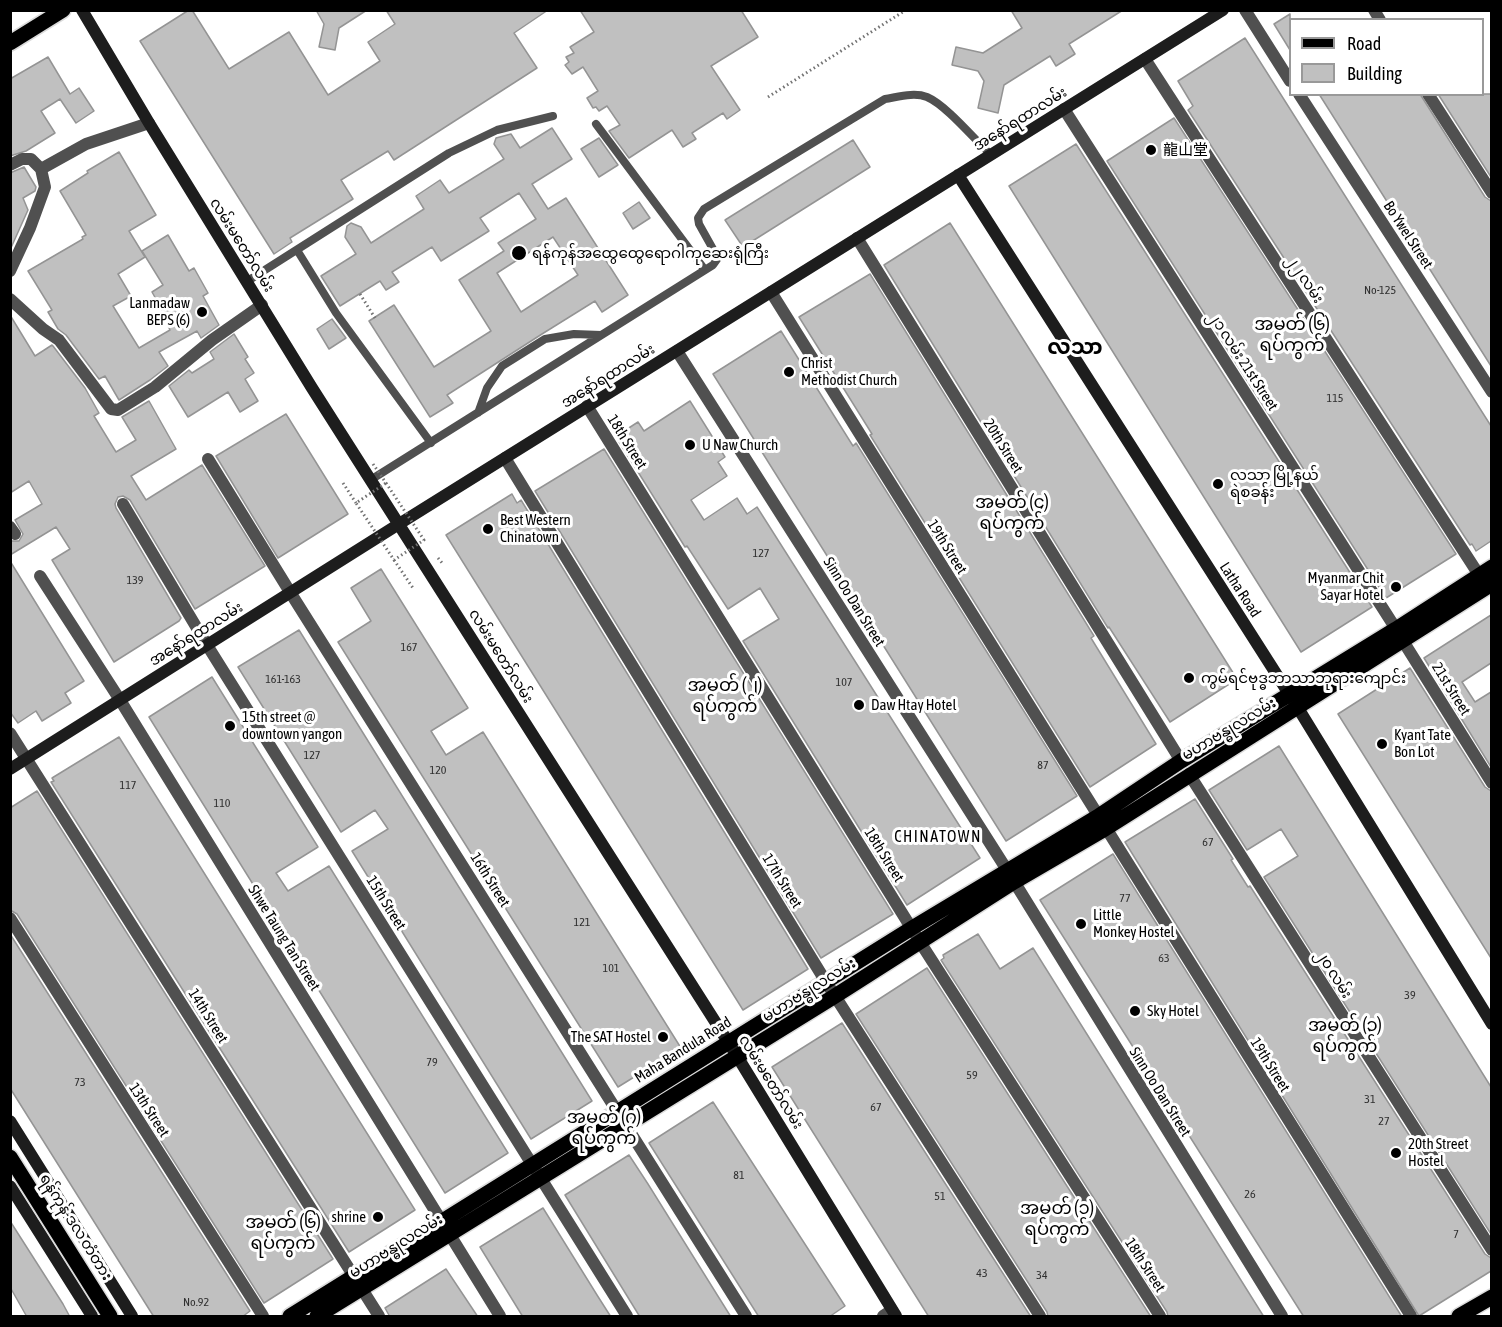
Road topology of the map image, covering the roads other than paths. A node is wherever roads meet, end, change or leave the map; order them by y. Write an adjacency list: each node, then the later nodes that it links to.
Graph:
1 (63, 10): 5 (main road)
2 (82, 10): 12 (main road, လမ်းမတော်လမ်း)
3 (1223, 10): 6 (main road, အနော်ရထာလမ်း)
4 (1245, 10): 7 (street)
5 (10, 43)
6 (1145, 59): 10 (main road, အနော်ရထာလမ်း); 39 (street, ၂၂ လမ်း)
7 (1289, 79)
8 (1300, 96): 29 (street, Bo Ywel Street)
9 (1429, 96): 18 (street)
10 (1064, 109): 14 (main road, အနော်ရထာလမ်း); 41 (street, ၂၁ လမ်း 21st Street)
11 (553, 116): 20 (lane)
12 (149, 123): 16 (street); 23 (main road, လမ်းမတော်လမ်း)
13 (596, 124): 21 (lane)
14 (991, 155): 17 (main road, အနော်ရထာလမ်း); 21 (lane)
15 (10, 165): 16 (street)
16 (41, 169): 22 (street)
17 (958, 176): 19 (main road, အနော်ရထာလမ်း); 43 (main road, Latha Road)
18 (1491, 193)
19 (857, 238): 24 (main road, အနော်ရထာလမ်း); 48 (street, 20th Street)
20 (297, 250): 23 (lane); 32 (lane)
21 (705, 270): 27 (lane)
22 (10, 271)
23 (246, 282): 26 (main road, လမ်းမတော်လမ်း)
24 (771, 292): 28 (main road, အနော်ရထာလမ်း); 51 (street, 19th Street)
25 (10, 299): 26 (street)
26 (262, 305): 35 (main road, လမ်းမတော်လမ်း)
27 (602, 335): 31 (lane); 31 (lane)
28 (677, 351): 30 (main road, အနော်ရထာလမ်း); 52 (street, Sinn Oo Dan Street)
29 (1491, 392)
30 (587, 406): 33 (main road, အနော်ရထာလမ်း); 54 (street, 18th Street)
31 (478, 414): 32 (lane)
32 (431, 443): 35 (lane)
33 (504, 458): 37 (main road, အနော်ရထာလမ်း); 56 (street, 17th Street)
34 (208, 459): 40 (street, 16th Street)
35 (372, 479): 37 (main road, လမ်းမတော်လမ်း)
36 (123, 504): 42 (street, 15th Street)
37 (399, 524): 40 (main road, အနော်ရထာလမ်း); 59 (main road, လမ်းမတော်လမ်း)
38 (40, 576): 44 (street, Shwe Taung Tan Street)
39 (1488, 582): 41 (main road, မဟာဗန္ဓုလလမ်း)
40 (290, 592): 42 (main road, အနော်ရထာလမ်း); 60 (street, 16th Street)
41 (1400, 635): 43 (main road, မဟာဗန္ဓုလလမ်း); 45 (main road, မဟာဗန္ဓုလလမ်း); 50 (street, 21st Street)
42 (207, 645): 44 (main road, အနော်ရထာလမ်း); 63 (street, 15th Street)
43 (1288, 694): 45 (main road, Latha Road); 48 (main road, မဟာဗန္ဓုလလမ်း)
44 (120, 700): 47 (main road, အနော်ရထာလမ်း); 65 (street, Shwe Taung Tan Street)
45 (1298, 708): 48 (main road, မဟာဗန္ဓုလလမ်း); 58 (main road, Latha Road)
46 (10, 733): 47 (street, 14th Street)
47 (27, 759): 49 (main road, အနော်ရထာလမ်း); 67 (street, 14th Street)
48 (1185, 768): 51 (main road, မဟာဗန္ဓုလလမ်း); 66 (street, ၂၀ လမ်း)
49 (10, 770)
50 (1491, 783)
51 (1101, 823): 52 (main road, Maha Bandula Road); 83 (street, 19th Street)
52 (1010, 876): 54 (main road, Maha Bandula Road); 55 (main road, မဟာဗန္ဓုလလမ်း); 82 (street, Sinn Oo Dan Street)
53 (10, 918): 73 (street, 13th Street)
54 (912, 928): 55 (street, 18th Street); 56 (main road, Maha Bandula Road)
55 (921, 942): 57 (main road, မဟာဗန္ဓုလလမ်း); 81 (street, 18th Street)
56 (826, 982): 57 (street, 17th Street); 59 (main road, Maha Bandula Road)
57 (835, 996): 59 (main road, မဟာဗန္ဓုလလမ်း); 80 (street, 17th Street)
58 (1491, 1024)
59 (733, 1049): 60 (main road, မဟာဗန္ဓုလလမ်း); 69 (main road, လမ်းမတော်လမ်း)
60 (623, 1118): 63 (main road, မဟာဗန္ဓုလလမ်း); 79 (street, 16th Street)
61 (10, 1121): 72 (main road)
62 (10, 1157): 71 (main road, ရန်ကုန်-ဒလ တံတား)
63 (536, 1172): 65 (main road, မဟာဗန္ဓုလလမ်း); 78 (street, 15th Street)
64 (10, 1186): 70 (main road)
65 (445, 1228): 67 (main road, မဟာဗန္ဓုလလမ်း); 77 (street, Shwe Taung Tan Street)
66 (1491, 1250)
67 (359, 1282): 74 (main road); 75 (main road, မဟာဗန္ဓုလလမ်း); 76 (street, 14th Street)
68 (1491, 1297): 84 (main road)
69 (890, 1314)
70 (92, 1317)
71 (110, 1317)
72 (132, 1317)
73 (263, 1317)
74 (290, 1317)
75 (316, 1317)
76 (380, 1317)
77 (500, 1317)
78 (627, 1317)
79 (746, 1317)
80 (1040, 1317)
81 (1160, 1317)
82 (1282, 1317)
83 (1411, 1317)
84 (1459, 1317)

